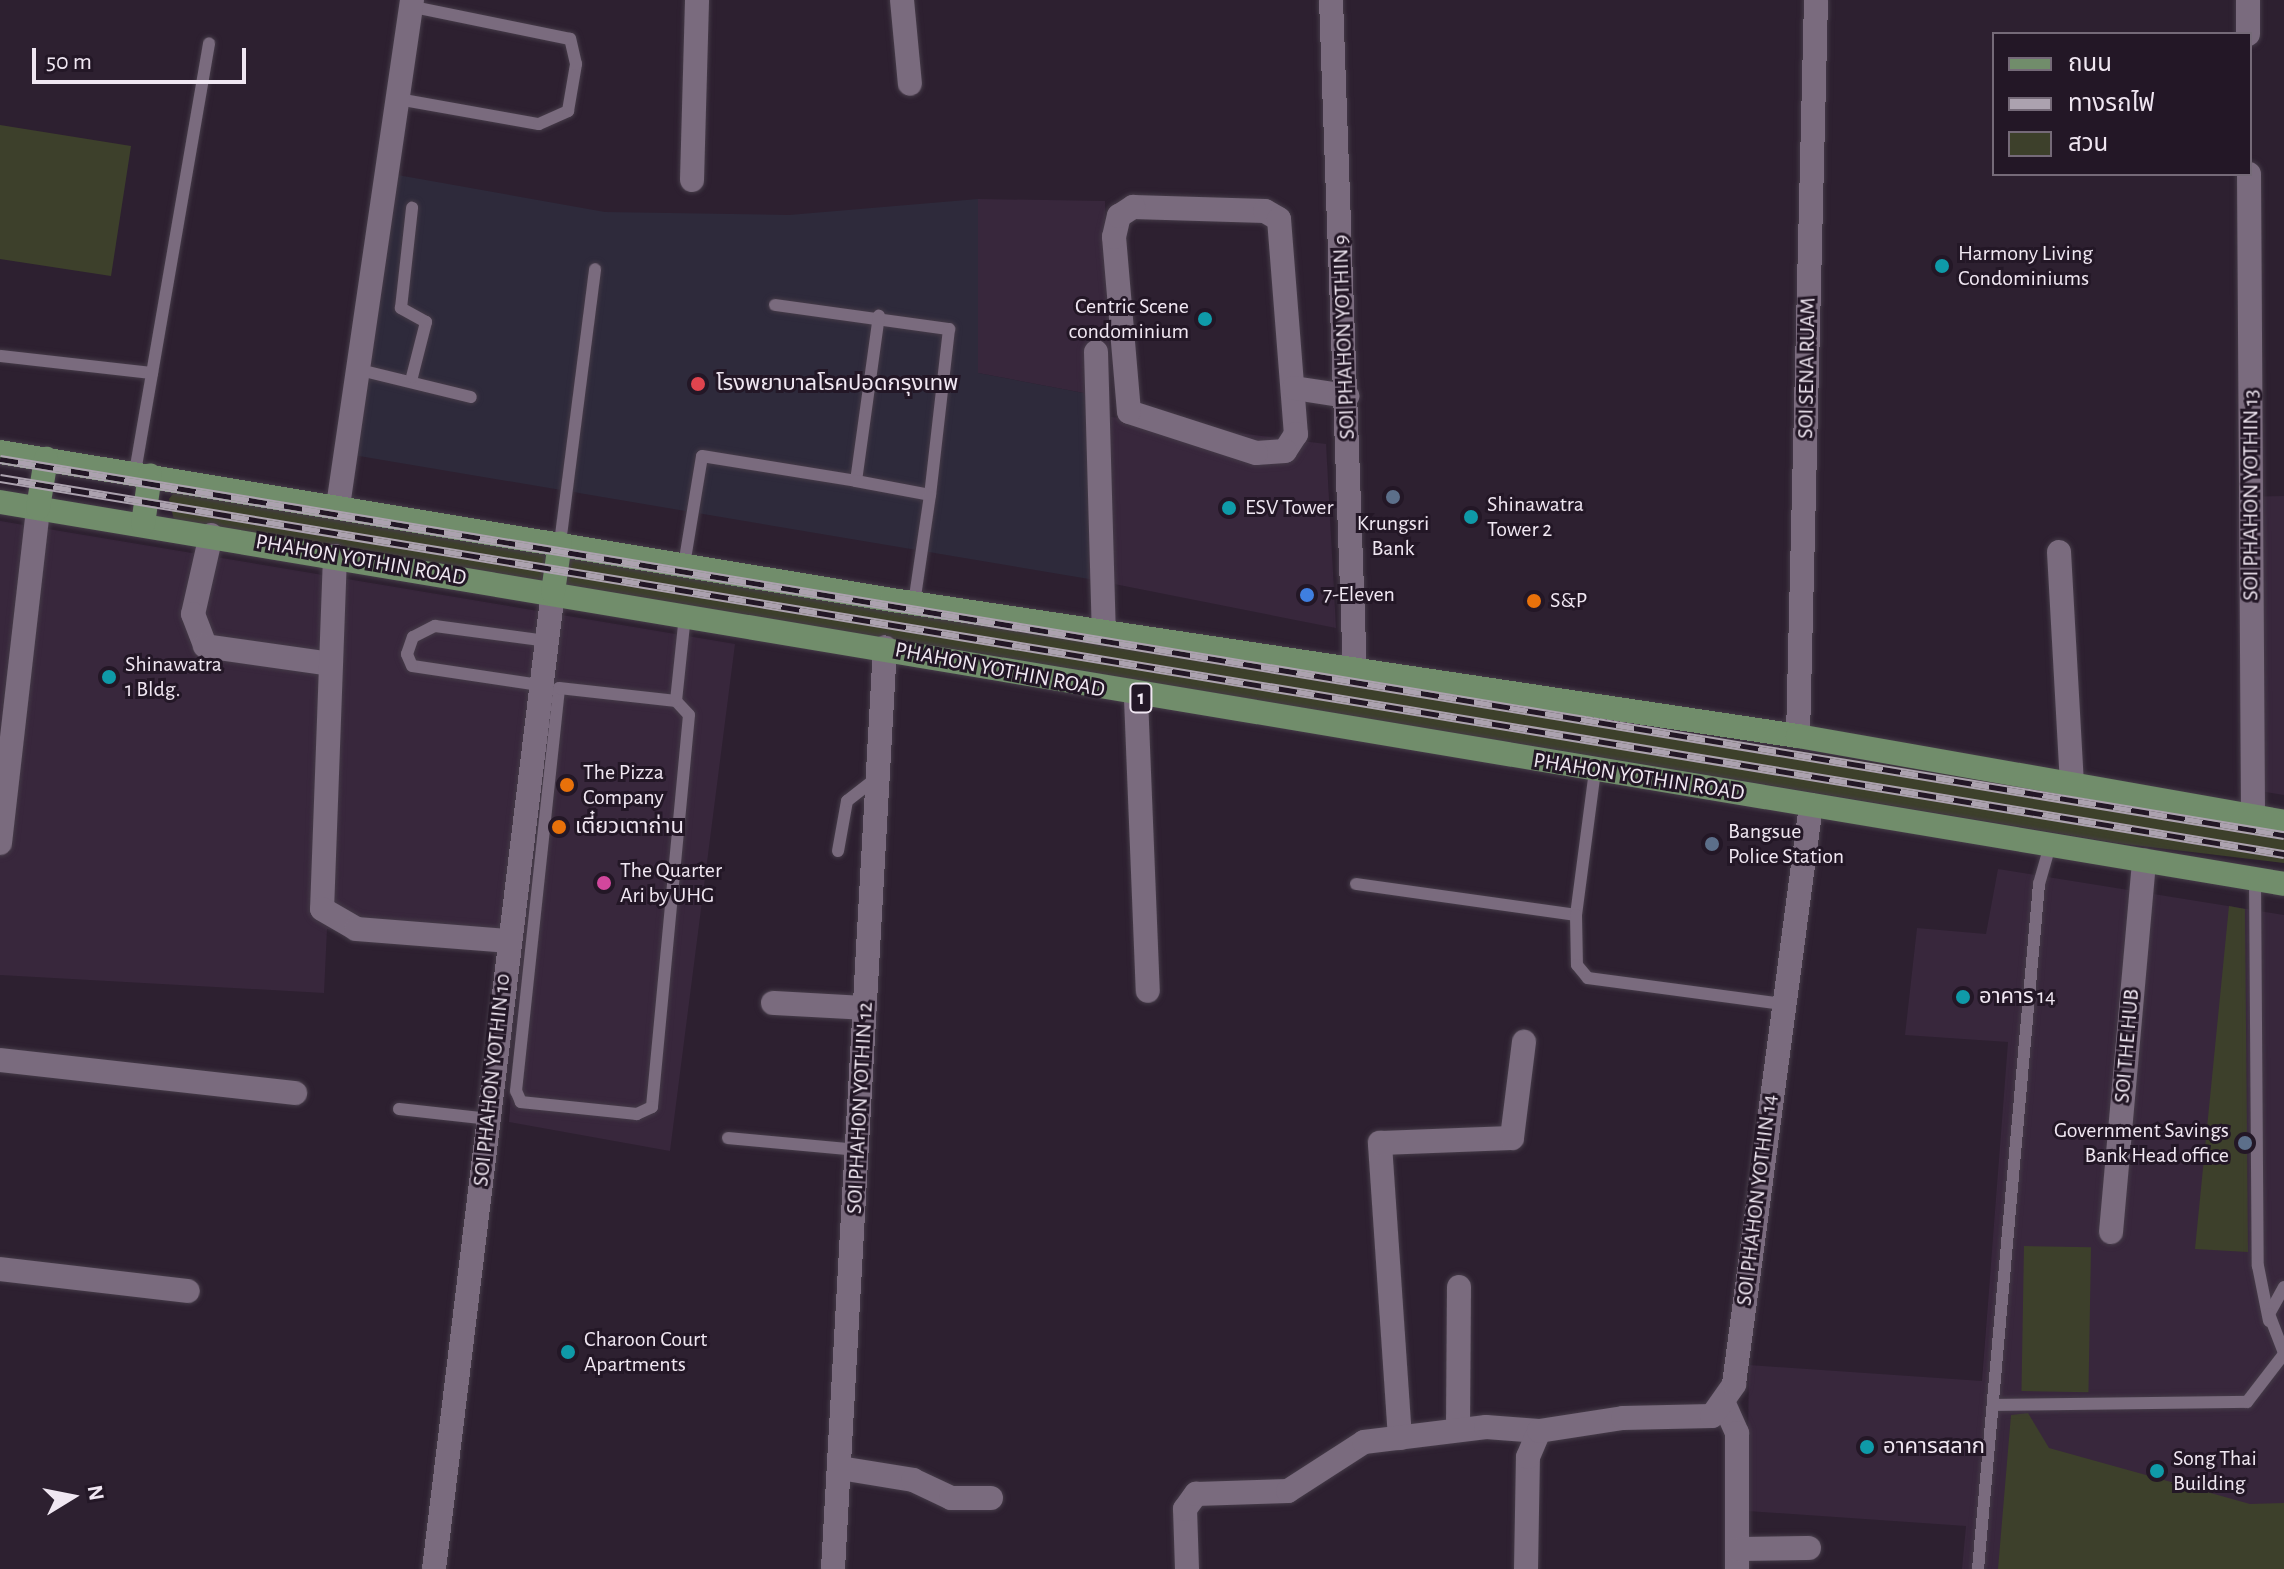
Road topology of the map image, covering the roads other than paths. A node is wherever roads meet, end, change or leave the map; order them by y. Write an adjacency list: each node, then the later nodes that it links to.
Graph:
1 (697, 0): 12 (street)
2 (902, 0): 9 (street)
3 (1331, 0): 23 (street, SOI PHAHON YOTHIN 9)
4 (1816, 0): 50 (street, SOI SENA RUAM)
5 (2248, 0): 7 (street)
6 (413, 3): 10 (street); 10 (lane)
7 (2248, 32)
8 (209, 43): 20 (lane)
9 (910, 84)
10 (398, 99): 19 (street)
11 (2249, 176): 55 (street, SOI PHAHON YOTHIN 13)
12 (692, 180)
13 (412, 208): 21 (lane)
14 (595, 269): 35 (lane)
15 (775, 305): 16 (lane)
16 (879, 316): 28 (lane); 29 (lane)
17 (1096, 352): 42 (street)
18 (0, 356): 20 (lane)
19 (360, 370): 21 (lane); 31 (street)
20 (152, 373): 27 (lane)
21 (412, 377): 24 (lane)
22 (1294, 388): 22 (street); 23 (street)
23 (1347, 396): 46 (street, SOI PHAHON YOTHIN 9)
24 (471, 397)
25 (0, 452): 26 (main road)
26 (46, 459): 27 (main road); 32 (main road)
27 (143, 474): 31 (main road); 33 (main road)
28 (856, 481): 29 (lane); 38 (lane)
29 (930, 495): 40 (lane)
30 (0, 502): 32 (main road, PHAHON YOTHIN ROAD / 1)
31 (338, 506): 35 (main road)
32 (38, 508): 33 (main road, PHAHON YOTHIN ROAD / 1); 57 (street)
33 (143, 524): 34 (main road, PHAHON YOTHIN ROAD / 1)
34 (211, 535): 37 (main road, PHAHON YOTHIN ROAD / 1); 45 (street)
35 (560, 543): 38 (main road); 39 (main road)
36 (2059, 552): 53 (street)
37 (335, 556): 39 (main road, PHAHON YOTHIN ROAD / 1); 45 (street)
38 (684, 565): 40 (main road)
39 (553, 592): 41 (main road, PHAHON YOTHIN ROAD / 1); 43 (street, SOI PHAHON YOTHIN 10)
40 (914, 603): 42 (main road)
41 (685, 615): 44 (main road, PHAHON YOTHIN ROAD / 1); 49 (lane)
42 (1104, 633): 46 (main road)
43 (548, 641): 47 (street, SOI PHAHON YOTHIN 10); 47 (lane)
44 (885, 647): 48 (main road, PHAHON YOTHIN ROAD / 1); 52 (street, SOI PHAHON YOTHIN 12)
45 (331, 664): 65 (street)
46 (1355, 673): 50 (main road)
47 (551, 687): 49 (lane); 49 (lane); 65 (street, SOI PHAHON YOTHIN 10)
48 (1136, 698): 51 (main road, PHAHON YOTHIN ROAD / 1); 66 (street)
49 (676, 701)
50 (1798, 736): 53 (main road)
51 (1595, 770): 54 (main road, PHAHON YOTHIN ROAD / 1); 64 (lane)
52 (878, 777): 59 (lane); 69 (street, SOI PHAHON YOTHIN 12)
53 (2072, 785): 55 (main road)
54 (1811, 805): 58 (main road, PHAHON YOTHIN ROAD / 1); 68 (street, SOI PHAHON YOTHIN 14)
55 (2253, 817): 56 (main road)
56 (2284, 822)
57 (0, 843)
58 (2050, 845): 60 (main road, PHAHON YOTHIN ROAD / 1); 84 (lane)
59 (838, 851)
60 (2144, 860): 61 (main road, PHAHON YOTHIN ROAD / 1); 77 (street, SOI THE HUB)
61 (2255, 879): 63 (main road, PHAHON YOTHIN ROAD / 1); 82 (lane)
62 (1356, 884): 64 (lane)
63 (2284, 884)
64 (1576, 915): 68 (lane)
65 (508, 941): 74 (street, SOI PHAHON YOTHIN 10)
66 (1148, 991)
67 (773, 1003): 69 (street)
68 (1782, 1004): 85 (street, SOI PHAHON YOTHIN 14)
69 (865, 1008): 76 (street, SOI PHAHON YOTHIN 12)
70 (1524, 1042): 88 (street)
71 (0, 1060): 72 (street)
72 (295, 1093)
73 (399, 1109): 74 (lane)
74 (489, 1119): 93 (street, SOI PHAHON YOTHIN 10)
75 (728, 1138): 76 (lane)
76 (857, 1150): 89 (street, SOI PHAHON YOTHIN 12)
77 (2111, 1232)
78 (0, 1269): 81 (street)
79 (1459, 1287): 86 (street)
80 (2284, 1287): 82 (lane)
81 (188, 1291)
82 (2269, 1321): 83 (lane)
83 (2284, 1354): 84 (lane)
84 (1996, 1405): 97 (lane)
85 (1725, 1406): 87 (street); 92 (street)
86 (1458, 1429): 87 (street); 88 (street)
87 (1539, 1431): 96 (street)
88 (1400, 1438): 95 (street)
89 (840, 1468): 90 (street); 94 (street, SOI PHAHON YOTHIN 12)
90 (991, 1498)
91 (1809, 1548): 92 (street)
92 (1738, 1559)
93 (434, 1569)
94 (833, 1569)
95 (1187, 1569)
96 (1526, 1569)
97 (1978, 1569)

